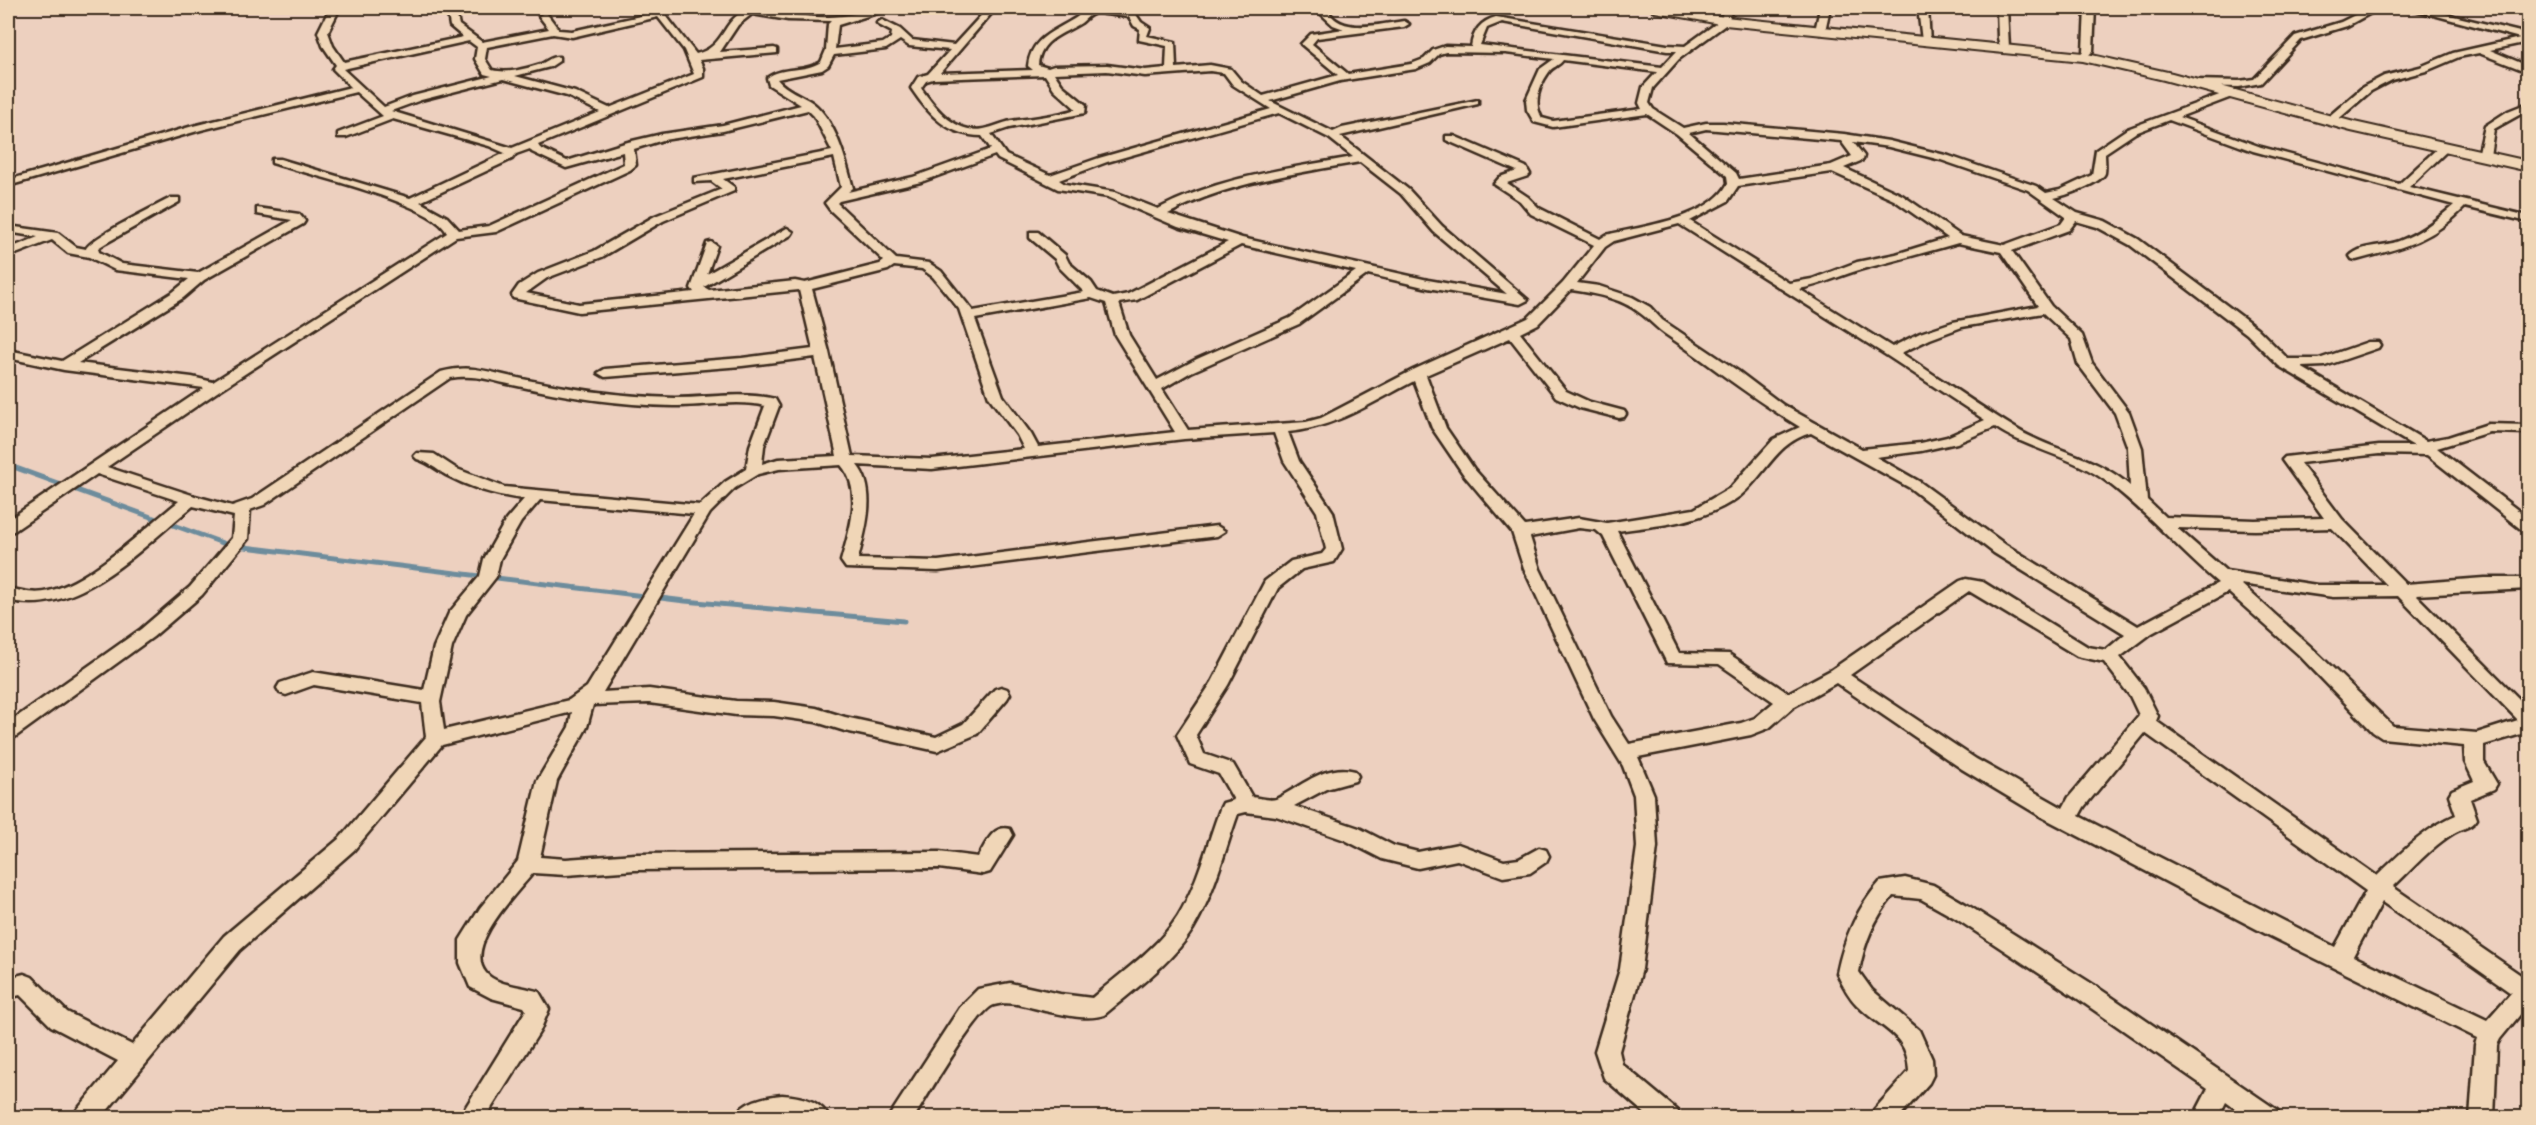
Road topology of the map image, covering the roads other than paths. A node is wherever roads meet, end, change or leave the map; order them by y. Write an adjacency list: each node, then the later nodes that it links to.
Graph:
1 (335, 8): 41 (street)
2 (452, 8): 25 (street)
3 (732, 8): 14 (street)
4 (884, 8): 18 (street)
5 (992, 8): 29 (street)
6 (1323, 8): 21 (street)
7 (1655, 8): 16 (street)
8 (1825, 8): 24 (street)
9 (1923, 8): 27 (street)
10 (2002, 8): 31 (street)
11 (2090, 8): 38 (street)
12 (2375, 8): 49 (street)
13 (2412, 8): 26 (street)
14 (751, 10): 18 (street); 36 (street)
15 (658, 11): 22 (street); 39 (street)
16 (1726, 14): 24 (street); 32 (street)
17 (544, 16): 22 (street)
18 (843, 19): 35 (street)
19 (882, 24): 23 (street)
20 (1404, 24): 21 (street)
21 (1353, 29): 48 (street)
22 (554, 31): 28 (street)
23 (897, 31): 29 (street); 35 (street)
24 (1820, 31): 27 (street)
25 (470, 38): 28 (street); 41 (street)
26 (2529, 38): 33 (street)
27 (1927, 41): 31 (street)
28 (482, 46): 47 (street)
29 (956, 48): 46 (street)
30 (1479, 48): 32 (street); 37 (street); 48 (street)
31 (2004, 48): 38 (street)
32 (1688, 49): 43 (street)
33 (2479, 50): 42 (street); 61 (street)
34 (774, 51): 36 (street)
35 (829, 52): 54 (street)
36 (711, 55): 39 (street)
37 (1560, 56): 43 (street); 57 (street)
38 (2083, 57): 49 (street)
39 (694, 58): 59 (street)
40 (555, 59): 47 (street)
41 (341, 65): 50 (street)
42 (2529, 69)
43 (1664, 70): 57 (street)
44 (1048, 72): 45 (street); 45 (street); 46 (street); 63 (street)
45 (1175, 72): 52 (street)
46 (932, 76): 63 (street)
47 (504, 77): 58 (street); 59 (street)
48 (1346, 77): 52 (street)
49 (2194, 83): 51 (street)
50 (358, 88): 58 (street); 82 (street)
51 (2232, 93): 60 (street); 61 (street)
52 (1261, 100): 56 (street)
53 (1474, 102): 65 (street)
54 (810, 106): 69 (street); 73 (street)
55 (2529, 106): 74 (street)
56 (1278, 110): 65 (street); 80 (street)
57 (1649, 111): 62 (street)
58 (387, 113): 64 (street); 72 (street)
59 (610, 113): 68 (street)
60 (2170, 117): 84 (street); 85 (street)
61 (2331, 120): 70 (street)
62 (1681, 132): 66 (street); 83 (street)
63 (985, 133): 71 (street)
64 (342, 135)
65 (1333, 136): 75 (street)
66 (1844, 137): 78 (street); 85 (street)
67 (1450, 138): 102 (street)
68 (533, 145): 69 (street); 72 (street)
69 (628, 146): 97 (street)
70 (2445, 147): 74 (street); 84 (street)
71 (997, 150): 80 (street); 86 (street)
72 (512, 152): 88 (street)
73 (839, 153): 79 (street); 86 (street)
74 (2484, 156): 77 (street)
75 (1360, 159): 91 (street); 117 (street)
76 (276, 161): 88 (street)
77 (2529, 166)
78 (1833, 168): 83 (street); 100 (street)
79 (714, 178): 81 (street); 116 (street)
80 (1050, 178): 91 (street)
81 (698, 180)
82 (8, 183)
83 (1734, 183): 94 (street)
84 (2401, 188): 89 (street)
85 (2047, 196): 92 (street)
86 (834, 198): 108 (street)
87 (175, 200): 106 (street)
88 (410, 202): 97 (street)
89 (2463, 202): 93 (street); 107 (street)
90 (261, 211): 110 (street)
91 (1158, 214): 101 (street)
92 (2073, 216): 104 (street); 127 (street)
93 (2529, 219)
94 (1680, 220): 102 (street); 114 (street)
95 (8, 229): 99 (street)
96 (787, 232): 111 (street)
97 (453, 234): 131 (street)
98 (1035, 235): 115 (street)
99 (51, 237): 105 (street); 106 (street)
100 (1957, 239): 104 (street); 114 (street)
101 (1239, 242): 109 (street); 118 (street)
102 (1600, 244): 112 (street)
103 (711, 246): 111 (street)
104 (2005, 249): 119 (street)
105 (8, 253)
106 (93, 254): 110 (street)
107 (2356, 256)
108 (892, 262): 113 (street); 121 (street)
109 (1367, 269): 117 (street); 132 (street)
110 (200, 277): 128 (street)
111 (700, 283): 116 (street)
112 (1568, 286): 120 (street); 136 (street)
113 (805, 287): 116 (street); 124 (street)
114 (1786, 288): 125 (street)
115 (1092, 294): 118 (street); 121 (street)
116 (709, 296)
117 (1522, 300): 120 (street)
118 (1112, 301): 132 (street)
119 (2046, 309): 125 (street); 148 (street)
120 (1546, 310): 122 (street)
121 (968, 316): 140 (street)
122 (1512, 332): 130 (street); 133 (street)
123 (2373, 345): 127 (street)
124 (822, 352): 129 (street); 143 (street)
125 (1891, 352): 134 (street)
126 (8, 354): 128 (street)
127 (2284, 363): 139 (street)
128 (64, 366): 131 (street)
129 (605, 373)
130 (1418, 373): 135 (street); 157 (street)
131 (215, 387): 144 (street)
132 (1155, 387): 138 (street)
133 (1619, 414)
134 (1996, 421): 141 (street); 148 (street)
135 (1280, 428): 138 (street); 177 (street)
136 (1812, 428): 141 (street); 155 (street)
137 (2529, 429): 139 (street)
138 (1184, 435): 140 (street)
139 (2428, 448): 152 (street); 153 (street)
140 (1033, 453): 143 (street)
141 (1858, 454): 162 (street)
142 (422, 456): 146 (street)
143 (845, 460): 145 (street); 156 (street)
144 (92, 468): 147 (street); 154 (street)
145 (753, 471): 149 (street); 150 (street)
146 (536, 495): 150 (street); 167 (street)
147 (190, 500): 149 (street); 161 (street)
148 (2139, 500): 151 (street)
149 (242, 509): 172 (street)
150 (704, 510): 168 (street)
151 (2162, 522): 152 (street); 158 (street)
152 (2336, 522): 160 (street)
153 (2529, 526)
154 (8, 527)
155 (1605, 528): 157 (street); 169 (street)
156 (1217, 531)
157 (1520, 531): 175 (street)
158 (2223, 580): 160 (street); 162 (street); 174 (street)
159 (2529, 583): 160 (street)
160 (2402, 590): 170 (street)
161 (8, 594)
162 (2138, 634): 163 (street)
163 (2110, 657): 164 (street); 171 (street)
164 (1837, 675): 169 (street); 179 (street)
165 (286, 688): 167 (street)
166 (1001, 694): 168 (street)
167 (432, 698): 173 (street)
168 (585, 699): 173 (street); 182 (street)
169 (1787, 702): 175 (street)
170 (2528, 718): 174 (street)
171 (2145, 723): 179 (street); 183 (street)
172 (8, 732)
173 (436, 739): 188 (street)
174 (2477, 740): 183 (street)
175 (1625, 752): 195 (street)
176 (1348, 776): 178 (street)
177 (1246, 804): 178 (street); 194 (street)
178 (1277, 808): 181 (street)
179 (2067, 819): 184 (street)
180 (1003, 835): 182 (street)
181 (1539, 856)
182 (528, 864): 191 (street)
183 (2379, 888): 184 (street); 186 (street)
184 (2339, 960): 187 (street)
185 (8, 988): 188 (street)
186 (2527, 991): 187 (street)
187 (2490, 1033): 199 (street)
188 (134, 1058): 190 (street)
189 (2223, 1085): 196 (street); 197 (street); 198 (street)
190 (84, 1118)
191 (471, 1118)
192 (746, 1118): 193 (street)
193 (817, 1118)
194 (900, 1118)
195 (1669, 1118)
196 (1882, 1118)
197 (2205, 1118)
198 (2269, 1118)
199 (2482, 1118)

